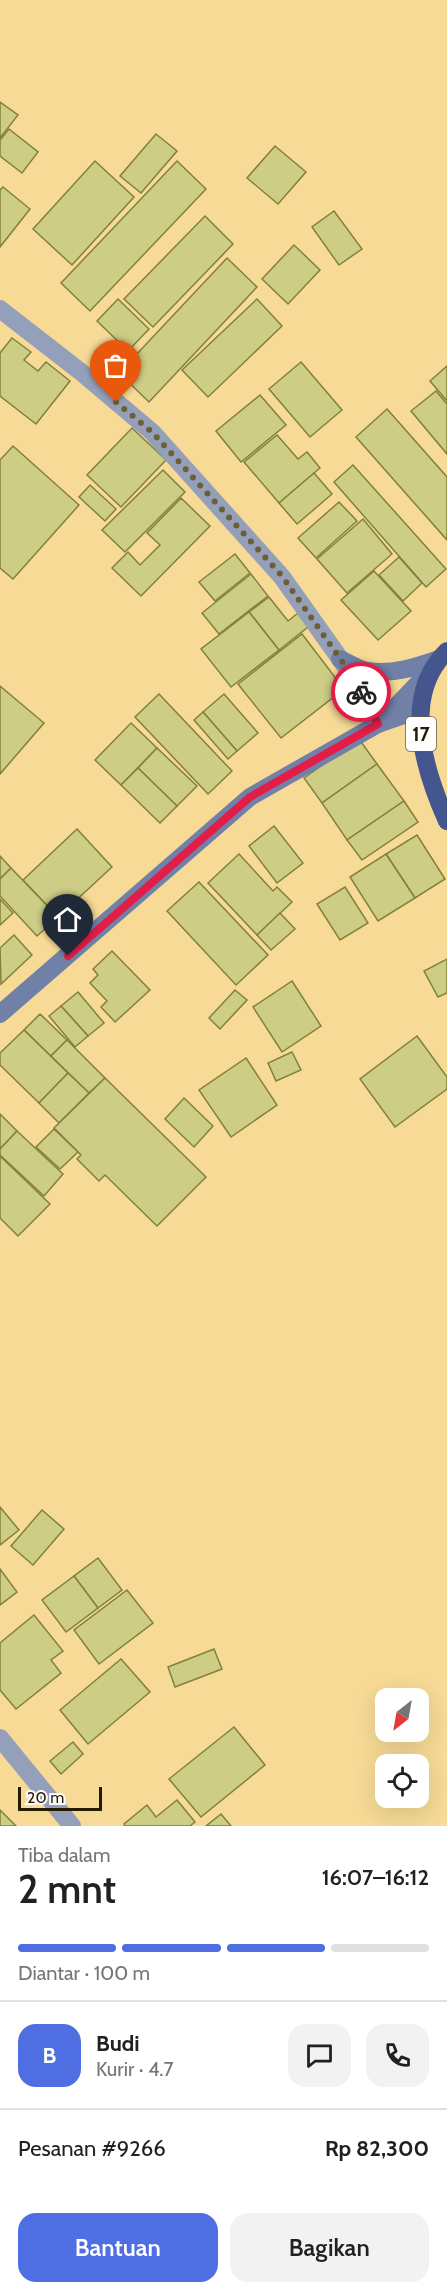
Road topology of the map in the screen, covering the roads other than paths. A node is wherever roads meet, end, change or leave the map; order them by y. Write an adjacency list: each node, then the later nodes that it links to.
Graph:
1 (0, 309): 3 (street)
2 (441, 658): 3 (main road); 4 (highway, 17); 5 (main road)
3 (340, 659): 5 (street)
4 (422, 709): 5 (main road); 6 (highway, 17)
5 (378, 724): 7 (main road)
6 (447, 821)
7 (0, 1014)
8 (0, 1738): 9 (street)
9 (72, 1826)

